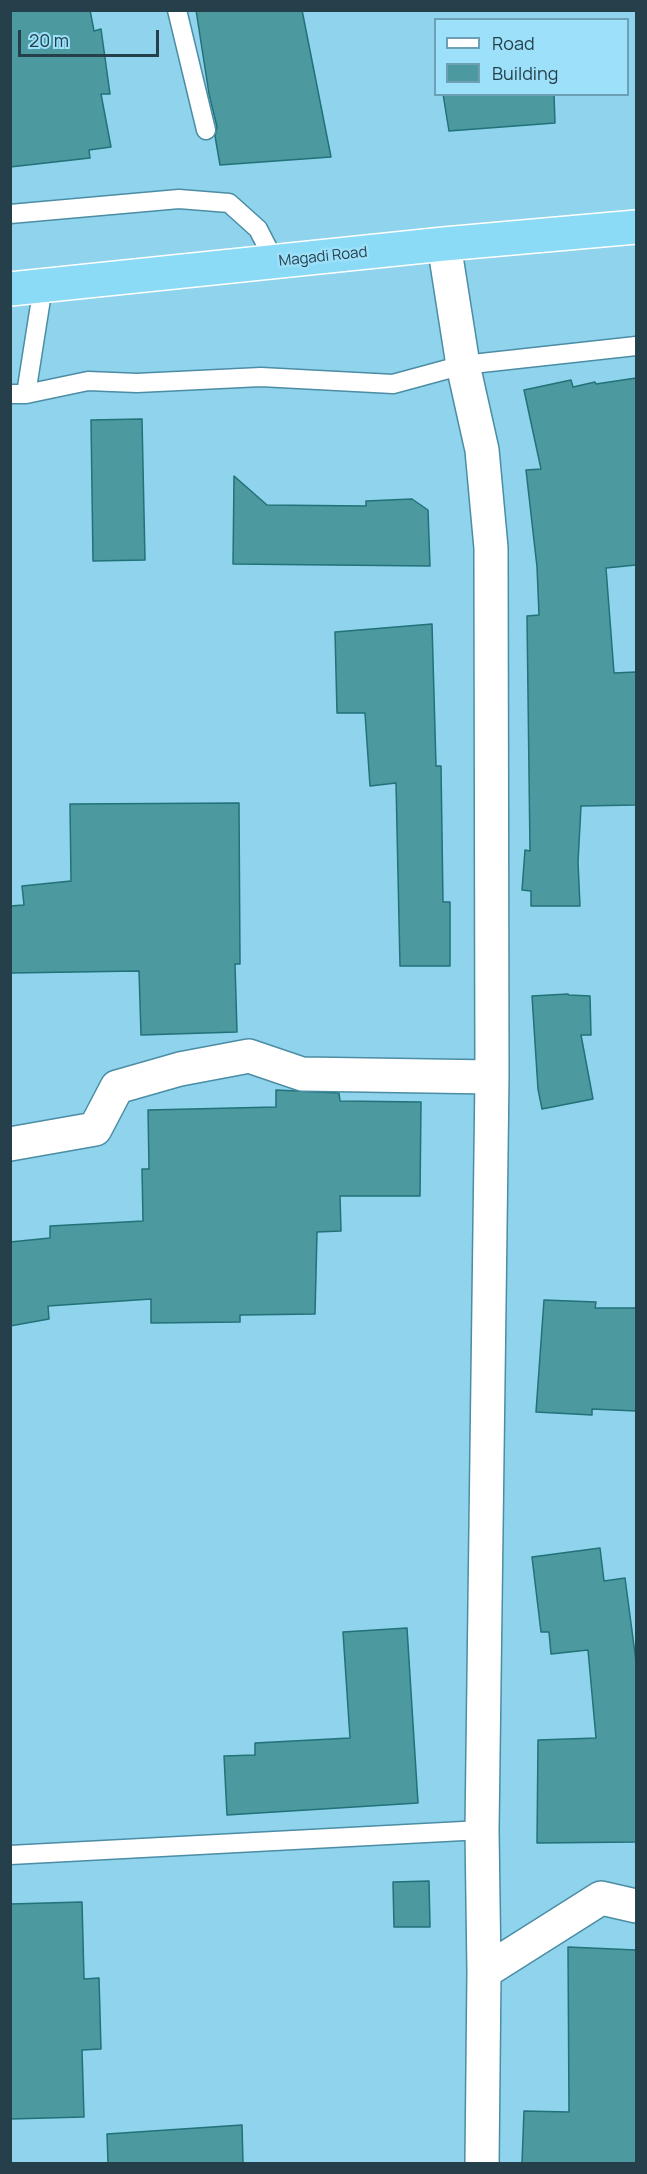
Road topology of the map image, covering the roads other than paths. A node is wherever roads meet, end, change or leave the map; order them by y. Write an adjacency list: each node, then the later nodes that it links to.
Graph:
1 (177, 10): 2 (lane)
2 (206, 130)
3 (10, 214): 6 (lane)
4 (636, 227): 5 (highway, Magadi Road)
5 (444, 244): 6 (highway, Magadi Road); 10 (street)
6 (275, 262): 7 (highway, Magadi Road)
7 (43, 286): 8 (highway, Magadi Road); 11 (lane)
8 (10, 289)
9 (636, 346): 10 (lane)
10 (463, 365): 11 (lane); 12 (street)
11 (18, 394)
12 (492, 1077): 13 (street); 14 (street)
13 (10, 1144)
14 (482, 1830): 15 (lane); 17 (street)
15 (10, 1855)
16 (636, 1906): 17 (street)
17 (484, 1972): 18 (street)
18 (482, 2163)

